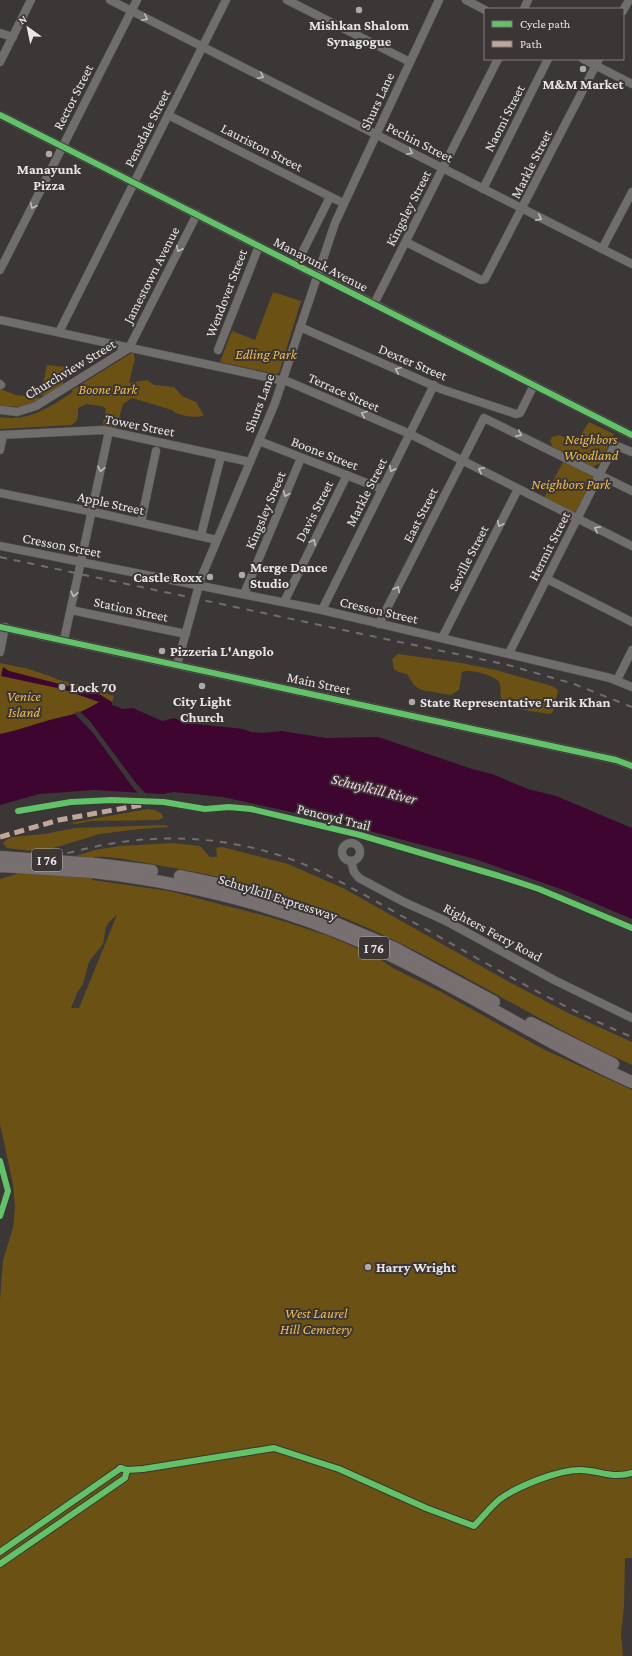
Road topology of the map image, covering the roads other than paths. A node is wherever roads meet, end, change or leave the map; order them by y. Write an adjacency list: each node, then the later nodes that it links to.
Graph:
1 (32, 0): 13 (street)
2 (110, 0): 11 (street, Pechin Street)
3 (137, 0): 11 (street, Rector Street)
4 (226, 0): 14 (street, Pensdale Street)
5 (288, 0): 18 (street)
6 (439, 0): 18 (street, Shurs Lane)
7 (466, 0): 9 (street)
8 (629, 0): 10 (street)
9 (484, 9)
10 (624, 9)
11 (131, 11): 14 (street, Pechin Street, one-way to 14); 24 (street, Rector Street)
12 (0, 33): 13 (street)
13 (13, 37): 17 (street)
14 (202, 47): 22 (street, Pensdale Street); 23 (street, Pechin Street, one-way to 23)
15 (498, 60): 25 (street, Kingsley Street)
16 (548, 60): 27 (street, Naomi Street)
17 (0, 62)
18 (410, 62): 23 (street, Shurs Lane)
19 (597, 62): 20 (street); 31 (street, Markle Street)
20 (632, 84)
21 (0, 115): 24 (street, Manayunk Avenue)
22 (168, 115): 26 (street, Pensdale Street); 29 (street, Lauriston Street)
23 (376, 135): 25 (street, Pechin Street, one-way to 25); 30 (street, Shurs Lane)
24 (63, 146): 26 (street, Manayunk Avenue); 38 (street, Rector Street, one-way to 38)
25 (443, 169): 27 (street, Pechin Street); 33 (street, Kingsley Street)
26 (134, 182): 32 (street, Manayunk Avenue); 42 (street, Pensdale Street)
27 (483, 189): 31 (street, Pechin Street)
28 (632, 192): 35 (street)
29 (330, 197): 30 (street, Lauriston Street); 37 (street)
30 (343, 203): 41 (street, Shurs Lane)
31 (522, 209): 33 (street, Markle Street); 35 (street, Pechin Street, one-way to 35)
32 (196, 214): 34 (street, Manayunk Avenue); 43 (street, Jamestown Avenue, one-way to 43)
33 (406, 242): 39 (street, Kingsley Street)
34 (259, 246): 37 (street, Manayunk Avenue); 44 (street, Wendover Street)
35 (602, 249): 36 (street, Pechin Street)
36 (632, 264)
37 (296, 265): 39 (street, Manayunk Avenue, bridge)
38 (0, 270)
39 (374, 304): 47 (street, Manayunk Avenue)
40 (0, 320): 42 (street, Terrace Street)
41 (300, 327): 45 (street, Shurs Lane); 46 (street, Dexter Street, one-way to 41)
42 (58, 332): 43 (street, Terrace Street)
43 (128, 348): 45 (street, Terrace Street); 48 (street, Churchview Street)
44 (218, 350)
45 (282, 381): 50 (street, Terrace Street, one-way to 45); 53 (street, Shurs Lane)
46 (434, 385): 47 (street, Dexter Street); 50 (street, Markle Street)
47 (534, 385): 52 (street, Manayunk Avenue)
48 (0, 410)
49 (109, 431): 51 (street, Tower Street); 57 (street, Tower Street); 67 (street, one-way to 67)
50 (410, 434): 59 (street, Terrace Street); 63 (street, Markle Street, one-way to 63)
51 (1, 435): 54 (street)
52 (632, 435)
53 (259, 441): 58 (street, Boone Street); 60 (street, Shurs Lane)
54 (0, 450)
55 (156, 451): 69 (street)
56 (632, 452): 61 (street, Hermit Street)
57 (221, 456): 60 (street, Tower Street); 70 (street)
58 (301, 458): 62 (street, Boone Street); 77 (street, Kingsley Street, one-way to 77)
59 (461, 460): 61 (street, East Street, one-way to 61); 64 (street, Terrace Street, one-way to 59); 82 (street, East Street, one-way to 59)
60 (250, 462): 71 (street, Shurs Lane)
61 (599, 474): 65 (street); 68 (street, Hermit Street)
62 (347, 475): 63 (street, Boone Street); 78 (street, Davis Street, one-way to 62)
63 (382, 489): 80 (street, Markle Street)
64 (518, 489): 68 (street, Terrace Street); 85 (street, Seville Street, one-way to 85)
65 (632, 491)
66 (0, 493): 67 (street, Apple Street)
67 (92, 512): 69 (street, Apple Street); 74 (street)
68 (577, 519): 73 (street, Terrace Street, one-way to 68); 75 (street, Hermit Street)
69 (141, 522): 70 (street, Apple Street)
70 (201, 535): 71 (street, Apple Street)
71 (217, 540): 76 (street, Shurs Lane)
72 (0, 546): 74 (street, Cresson Street)
73 (632, 546)
74 (81, 562): 76 (street, Cresson Street); 79 (street, one-way to 79)
75 (547, 579): 81 (street); 89 (street, Hermit Street)
76 (199, 586): 77 (street, Cresson Street); 84 (street, Shurs Lane)
77 (244, 594): 78 (street, Cresson Street)
78 (284, 602): 80 (street, Cresson Street)
79 (71, 610): 84 (street, Station Street); 86 (street)
80 (322, 610): 82 (street, Cresson Street)
81 (632, 622)
82 (379, 624): 85 (street, Cresson Street)
83 (2, 627): 86 (street, Main Street); 88 (street)
84 (186, 634): 90 (street, Shurs Lane)
85 (442, 638): 89 (street, Cresson Street)
86 (64, 640): 90 (street, Main Street)
87 (632, 650): 91 (street)
88 (0, 652)
89 (509, 654): 91 (street, Cresson Street)
90 (177, 665): 93 (street, Main Street)
91 (617, 680): 92 (street, Cresson Street)
92 (632, 687)
93 (632, 766)
94 (0, 857): 97 (highway, Schuylkill Expressway / I 76, bridge)
95 (351, 861): 98 (street, Righters Ferry Road)
96 (0, 866): 97 (highway, Schuylkill Expressway / I 76, bridge)
97 (94, 868): 99 (highway, Schuylkill Expressway / I 76); 100 (highway, Schuylkill Expressway / I 76)
98 (632, 1018)
99 (632, 1073)
100 (632, 1082)

